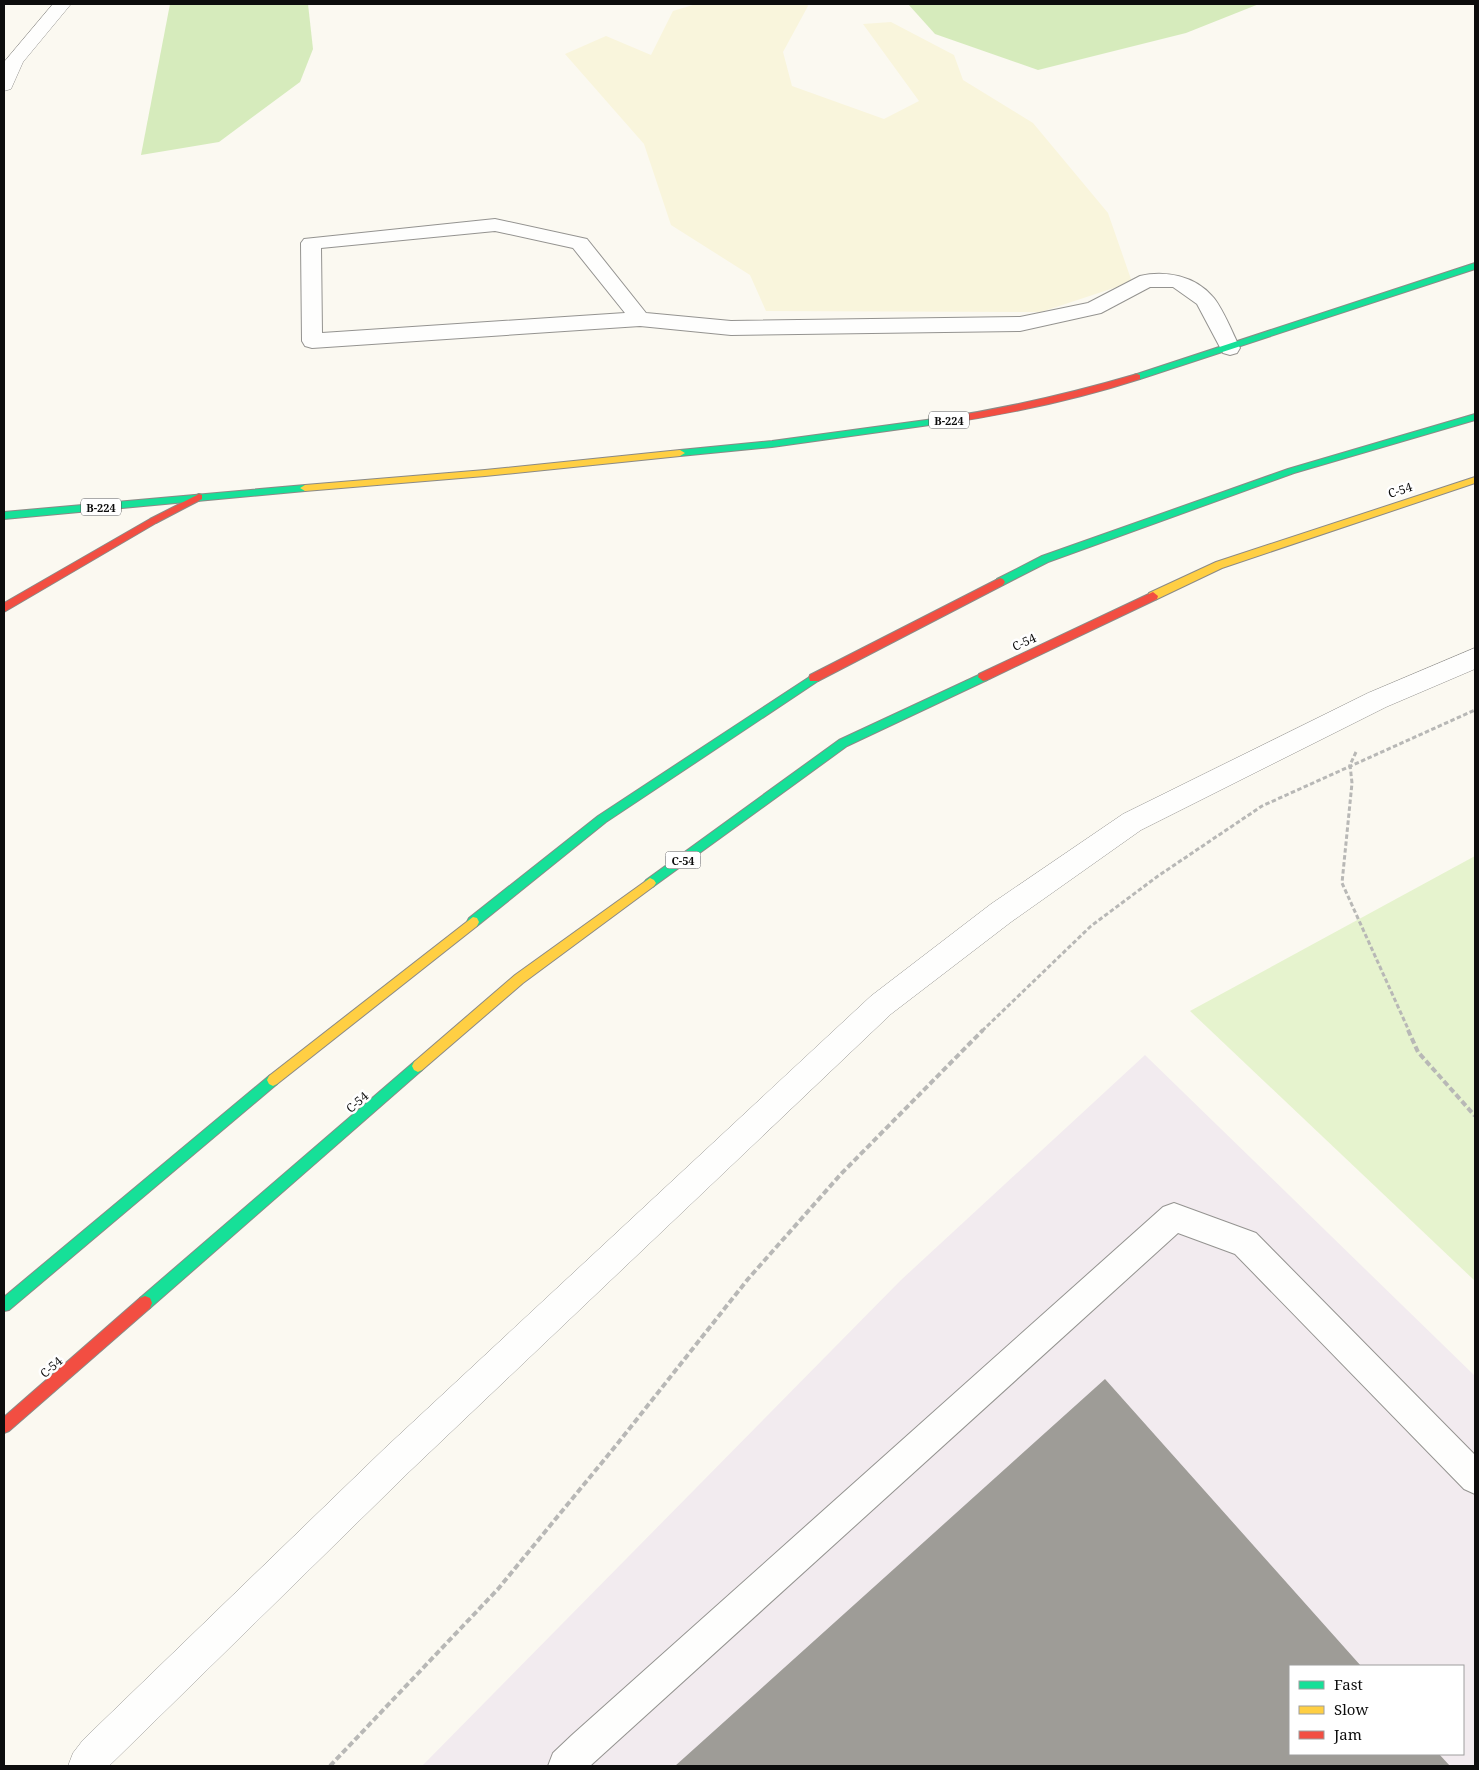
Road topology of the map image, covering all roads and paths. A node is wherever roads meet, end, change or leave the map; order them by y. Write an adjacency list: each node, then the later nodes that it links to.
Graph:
1 (62, 4): 2 (street)
2 (4, 85)
3 (1475, 266): 5 (main road, B-224)
4 (640, 319): 4 (lane); 5 (lane)
5 (1230, 348): 8 (main road, B-224)
6 (1475, 417): 16 (main road)
7 (1475, 480): 17 (main road, C-54 / C-54)
8 (199, 497): 9 (main road, B-224); 10 (main road)
9 (4, 516)
10 (4, 608)
11 (1475, 658): 19 (street)
12 (1475, 710): 14 (path)
13 (1356, 750): 14 (path)
14 (1350, 765): 15 (path); 20 (path)
15 (1475, 1116)
16 (4, 1305)
17 (4, 1426)
18 (1475, 1478): 21 (lane)
19 (86, 1766)
20 (330, 1766)
21 (566, 1766)

